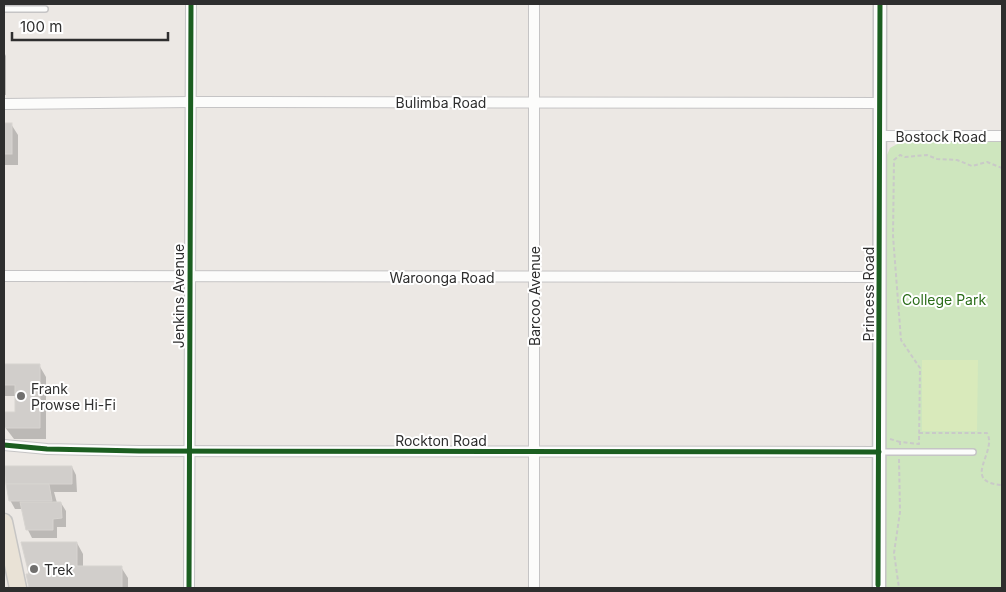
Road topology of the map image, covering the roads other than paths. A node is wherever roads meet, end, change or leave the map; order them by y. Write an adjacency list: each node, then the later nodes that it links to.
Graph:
1 (191, 4): 7 (street, Jenkins Avenue)
2 (534, 4): 8 (street, Barcoo Avenue)
3 (880, 4): 9 (street, Princess Road)
4 (24, 6): 5 (lane); 6 (lane)
5 (4, 9)
6 (45, 9)
7 (191, 102): 8 (street, Bulimba Road); 10 (street, Bulimba Road); 14 (street, Jenkins Avenue)
8 (533, 102): 9 (street, Bulimba Road); 15 (street, Barcoo Avenue)
9 (879, 103): 11 (street, Princess Road)
10 (4, 104)
11 (879, 136): 12 (street, Bostock Road); 16 (street, Princess Road)
12 (1002, 136)
13 (4, 276): 14 (street, Waroonga Road)
14 (189, 276): 15 (street, Waroonga Road); 18 (street, Jenkins Avenue)
15 (534, 277): 16 (street, Waroonga Road); 19 (street, Barcoo Avenue)
16 (879, 277): 20 (street, Princess Road)
17 (4, 445): 18 (street, Rockton Road)
18 (189, 450): 19 (street, Rockton Road); 25 (street, Jenkins Avenue)
19 (534, 451): 20 (street, Rockton Road); 26 (street, Barcoo Avenue)
20 (879, 452): 21 (lane); 23 (street, Princess Road)
21 (973, 452)
22 (4, 522): 24 (highway)
23 (878, 587)
24 (18, 588)
25 (189, 588)
26 (534, 588)

